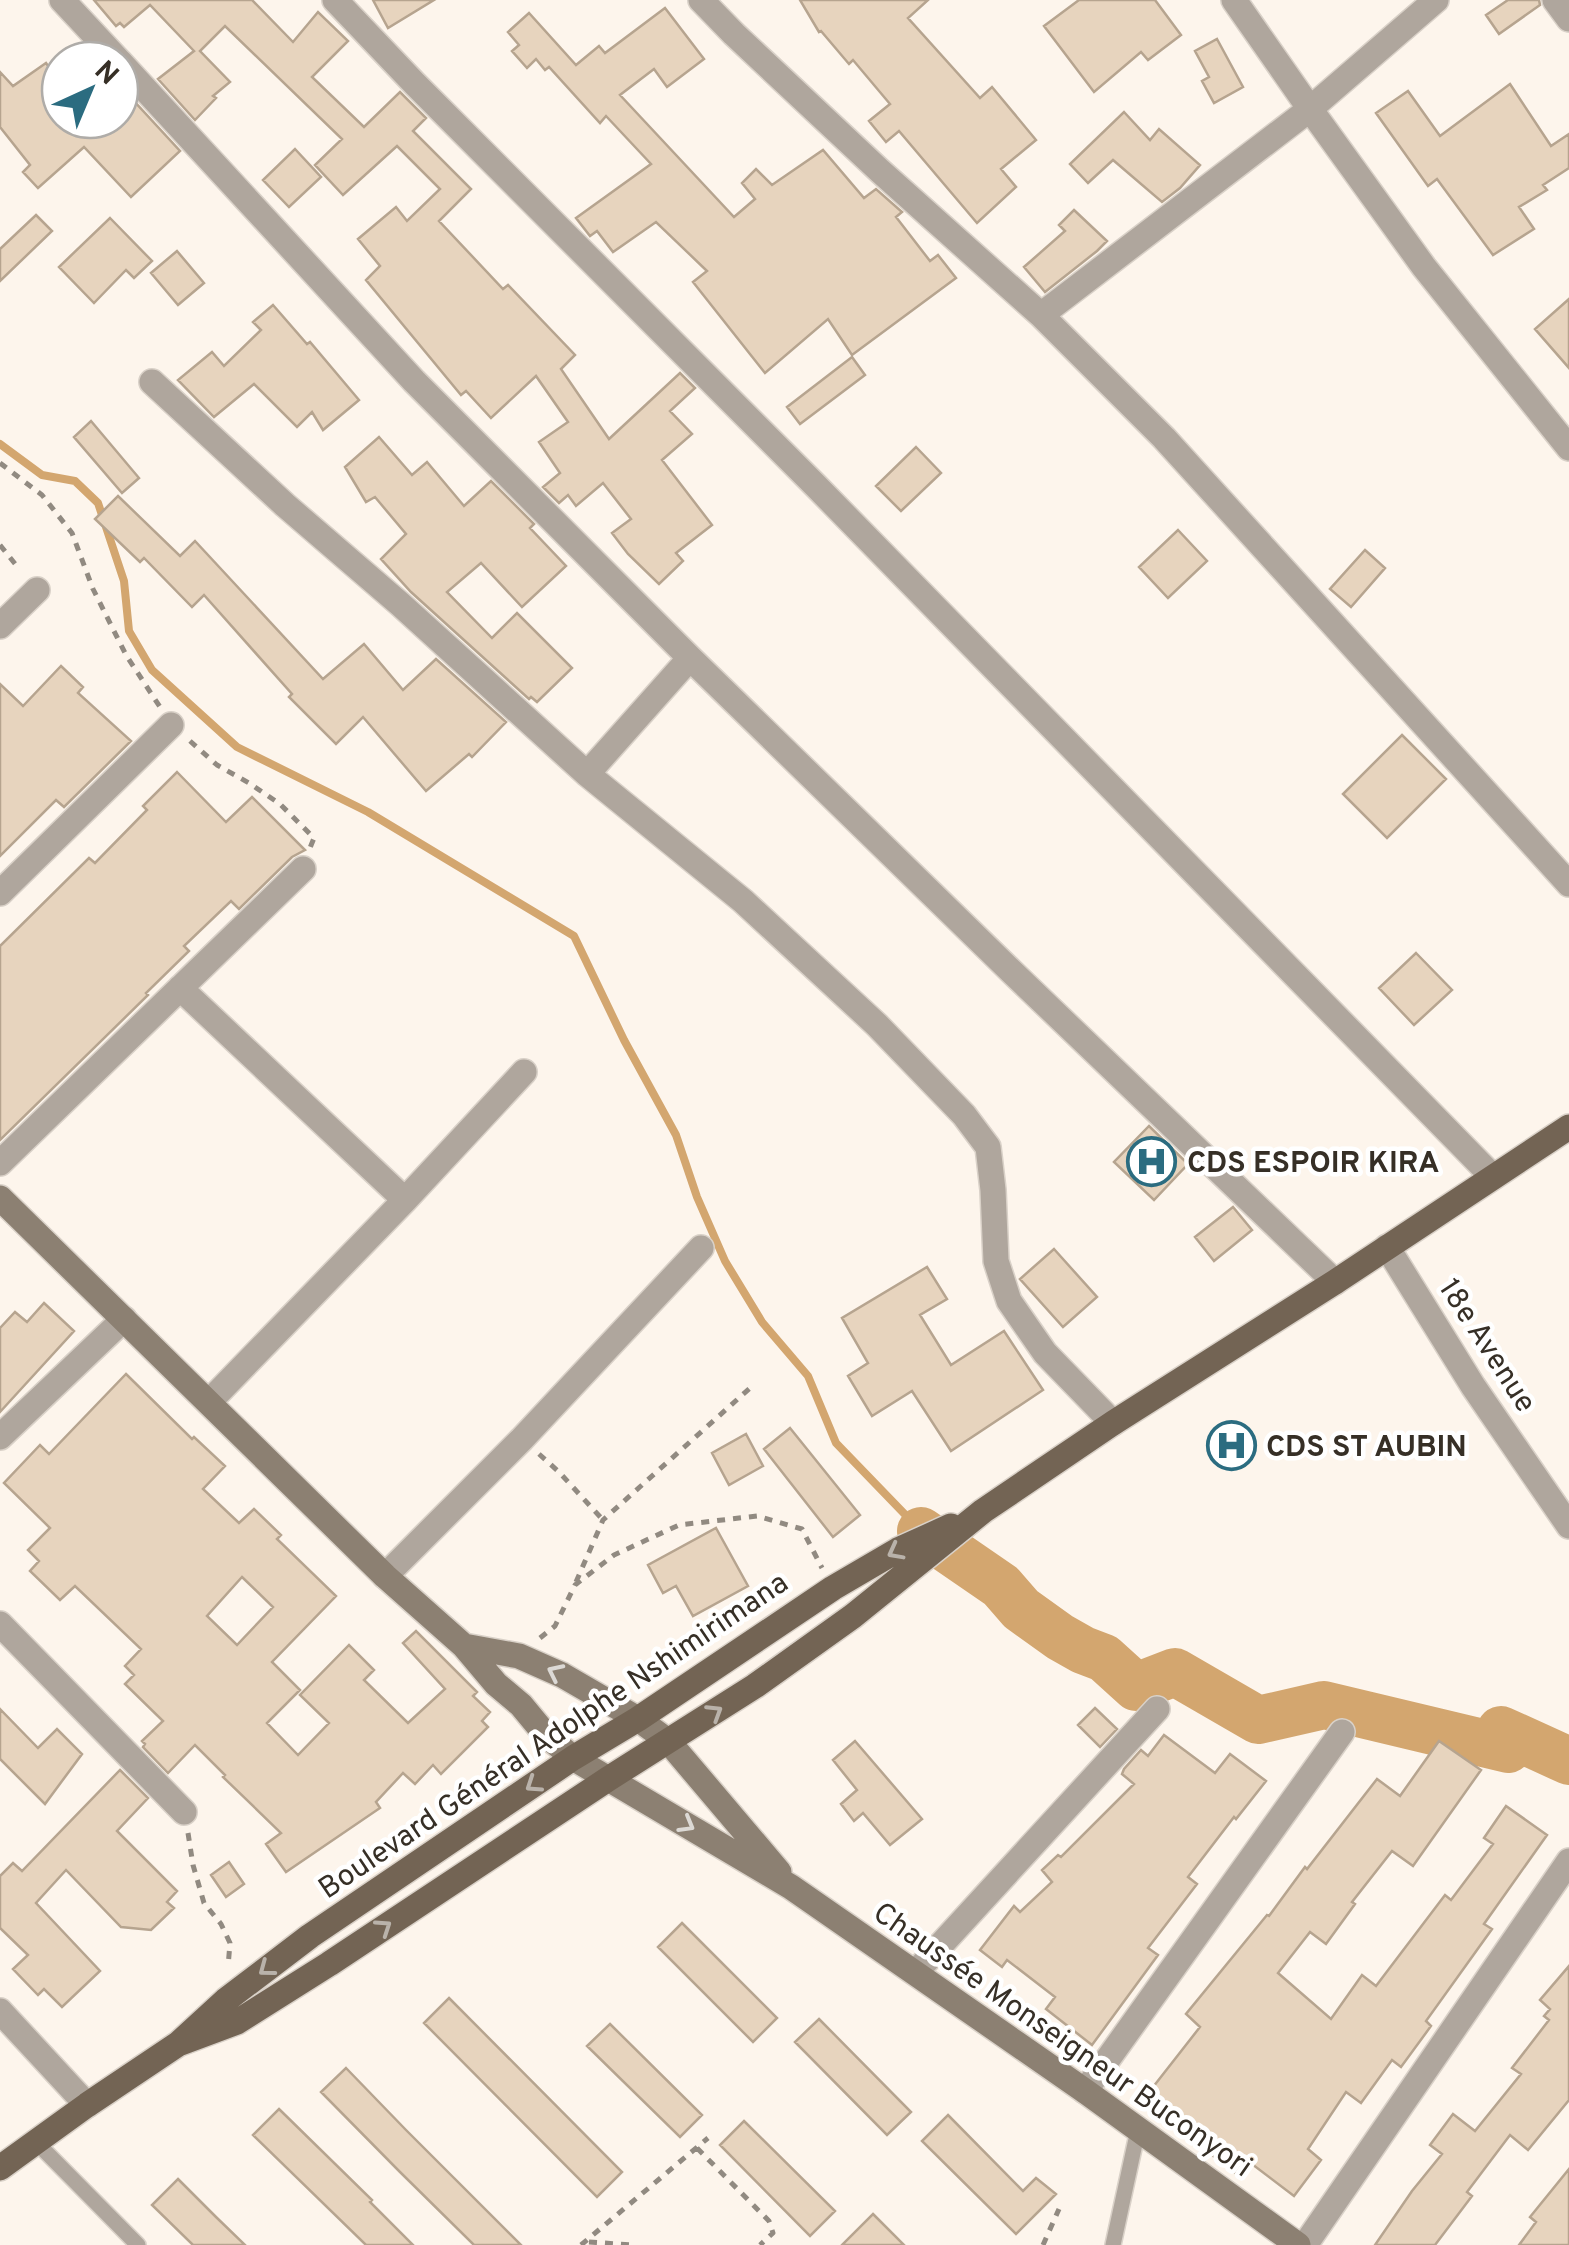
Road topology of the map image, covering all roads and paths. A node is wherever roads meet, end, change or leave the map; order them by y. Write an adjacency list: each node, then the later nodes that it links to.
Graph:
1 (62, 0): 8 (street)
2 (335, 0): 28 (street)
3 (701, 0): 11 (street)
4 (1234, 0): 10 (street)
5 (1436, 0): 10 (street)
6 (1555, 0): 7 (street)
7 (1569, 19)
8 (99, 40)
9 (140, 84): 18 (street)
10 (1310, 110): 11 (street); 13 (street)
11 (1042, 315): 22 (street)
12 (152, 382): 20 (street)
13 (1569, 448)
14 (0, 463): 19 (path)
15 (0, 545): 16 (path)
16 (37, 590): 17 (street)
17 (0, 626)
18 (690, 658): 20 (street); 33 (street)
19 (171, 725): 21 (path); 23 (street)
20 (587, 774): 37 (street)
21 (303, 868): 24 (street)
22 (1569, 884)
23 (0, 893)
24 (180, 988): 27 (street); 30 (street)
25 (524, 1072): 30 (street)
26 (1566, 1137): 28 (main road, Boulevard Général Adolphe Nshimirimana)
27 (0, 1163)
28 (1493, 1177): 32 (main road, Boulevard Général Adolphe Nshimirimana)
29 (0, 1198): 34 (street, Chaussée Monseigneur Buconyori)
30 (405, 1200): 36 (street)
31 (701, 1248): 39 (street)
32 (1387, 1248): 33 (main road, Boulevard Général Adolphe Nshimirimana); 42 (street, 18e Avenue)
33 (1335, 1282): 37 (main road, Boulevard Général Adolphe Nshimirimana)
34 (124, 1320): 36 (street, Chaussée Monseigneur Buconyori); 38 (street)
35 (750, 1388): 41 (path)
36 (209, 1402): 43 (street, Chaussée Monseigneur Buconyori)
37 (1114, 1424): 40 (main road, Boulevard Général Adolphe Nshimirimana)
38 (0, 1437)
39 (522, 1438): 41 (path); 43 (street)
40 (983, 1512): 45 (main road, Boulevard Général Adolphe Nshimirimana, one-way to 45); 52 (main road, Boulevard Général Adolphe Nshimirimana, one-way to 40)
41 (603, 1520): 44 (path)
42 (1569, 1526)
43 (385, 1576): 47 (street, Chaussée Monseigneur Buconyori)
44 (575, 1585): 45 (path); 48 (path)
45 (833, 1588): 50 (main road, Boulevard Général Adolphe Nshimirimana)
46 (0, 1624): 55 (street)
47 (464, 1646): 48 (street, Chaussée Monseigneur Buconyori); 53 (street, Chaussée Monseigneur Buconyori)
48 (519, 1656): 50 (street, Chaussée Monseigneur Buconyori, one-way to 48)
49 (1156, 1708): 58 (street)
50 (638, 1719): 52 (street, Chaussée Monseigneur Buconyori); 53 (main road, Boulevard Général Adolphe Nshimirimana)
51 (1342, 1732): 62 (street)
52 (668, 1741): 54 (main road, Boulevard Général Adolphe Nshimirimana); 57 (street, Chaussée Monseigneur Buconyori)
53 (573, 1758): 54 (street, Chaussée Monseigneur Buconyori); 59 (main road, Boulevard Général Adolphe Nshimirimana, one-way to 59)
54 (608, 1779): 57 (street, Chaussée Monseigneur Buconyori, one-way to 57); 61 (main road, Boulevard Général Adolphe Nshimirimana, one-way to 54)
55 (184, 1812): 59 (path)
56 (1569, 1861): 76 (street)
57 (791, 1887): 58 (street, Chaussée Monseigneur Buconyori)
58 (916, 1972): 62 (street, Chaussée Monseigneur Buconyori)
59 (226, 2000): 61 (main road, Boulevard Général Adolphe Nshimirimana)
60 (0, 2011): 63 (street)
61 (178, 2044): 63 (main road, Boulevard Général Adolphe Nshimirimana)
62 (1085, 2091): 64 (street, Chaussée Monseigneur Buconyori)
63 (87, 2105): 66 (main road, Boulevard Général Adolphe Nshimirimana)
64 (1138, 2130): 75 (lane); 76 (street, Chaussée Monseigneur Buconyori)
65 (708, 2138): 67 (path)
66 (37, 2143): 68 (main road, Boulevard Général Adolphe Nshimirimana); 71 (lane)
67 (697, 2148): 70 (path); 73 (path)
68 (0, 2168)
69 (1058, 2209): 74 (path)
70 (583, 2243): 72 (path)
71 (138, 2245)
72 (634, 2245)
73 (760, 2245)
74 (1043, 2245)
75 (1113, 2245)
76 (1301, 2245)

